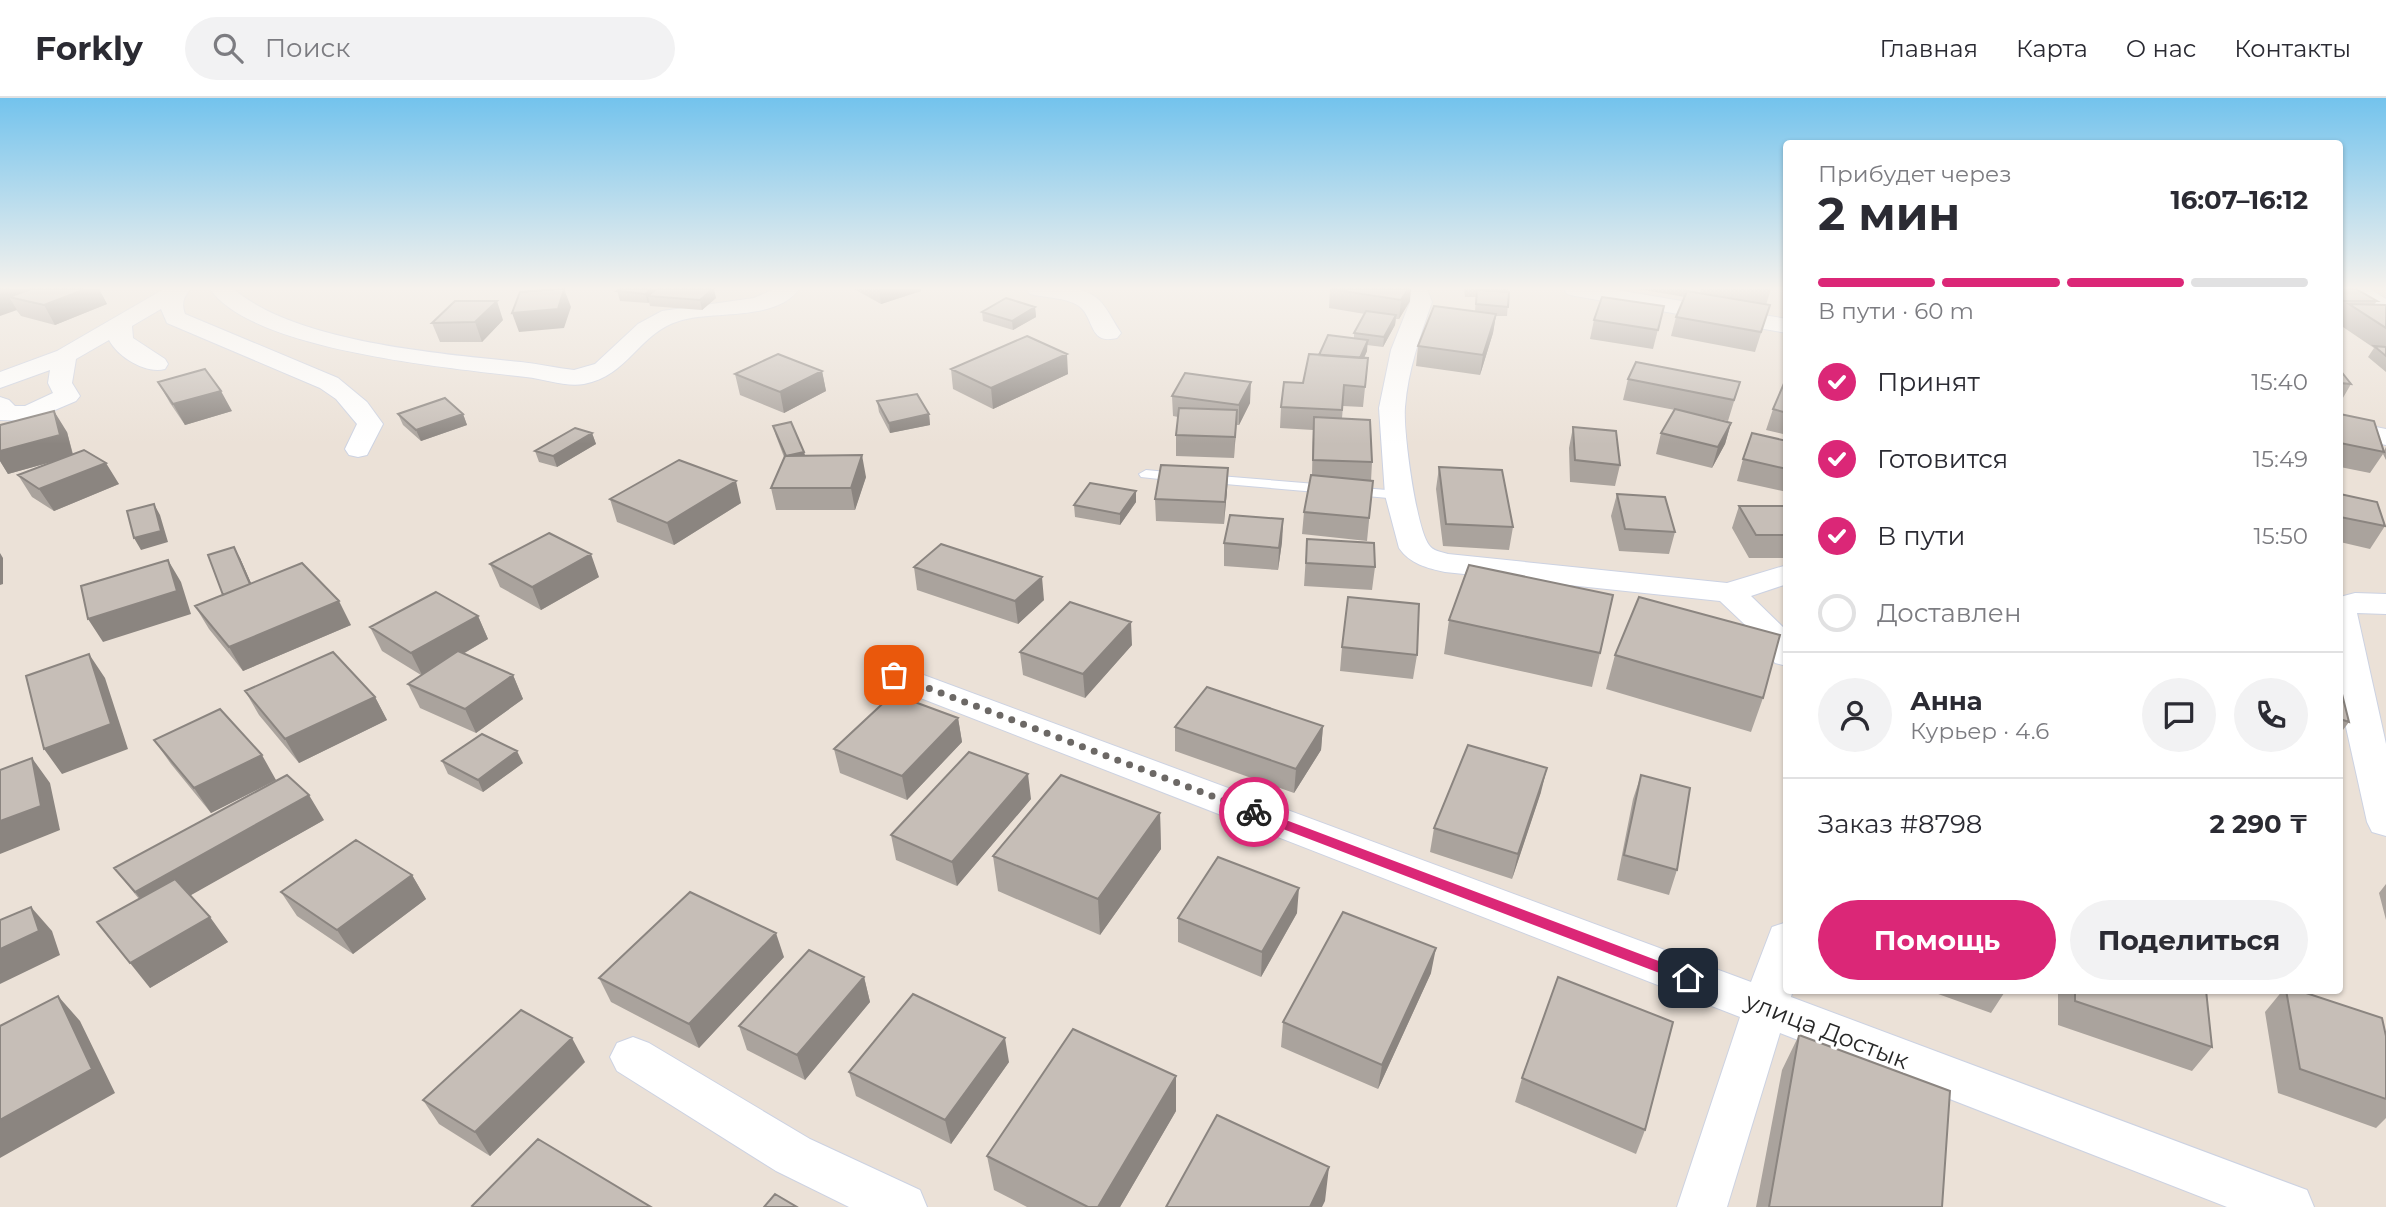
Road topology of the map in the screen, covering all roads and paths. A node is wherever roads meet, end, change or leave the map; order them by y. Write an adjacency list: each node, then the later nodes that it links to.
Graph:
1 (93, 341): 7 (street)
2 (121, 341): 8 (street)
3 (227, 341): 13 (street)
4 (343, 341): 5 (street)
5 (635, 341)
6 (1406, 341): 15 (street)
7 (65, 356): 9 (street); 10 (street)
8 (156, 364)
9 (0, 381)
10 (0, 405)
11 (2343, 429): 12 (street)
12 (2386, 437)
13 (358, 449)
14 (1146, 474): 15 (lane)
15 (1399, 495): 17 (street)
16 (1783, 575): 17 (street)
17 (1729, 593): 21 (street)
18 (2386, 604): 19 (street)
19 (2343, 607)
20 (2343, 639): 23 (street)
21 (1783, 650)
22 (894, 675): 26 (street, улица Достык)
23 (2348, 691): 24 (street)
24 (2386, 821)
25 (1783, 951): 26 (street)
26 (1765, 1007): 29 (street); 30 (street, улица Достык)
27 (633, 1057): 28 (street)
28 (902, 1207)
29 (1702, 1207)
30 (2289, 1207)

